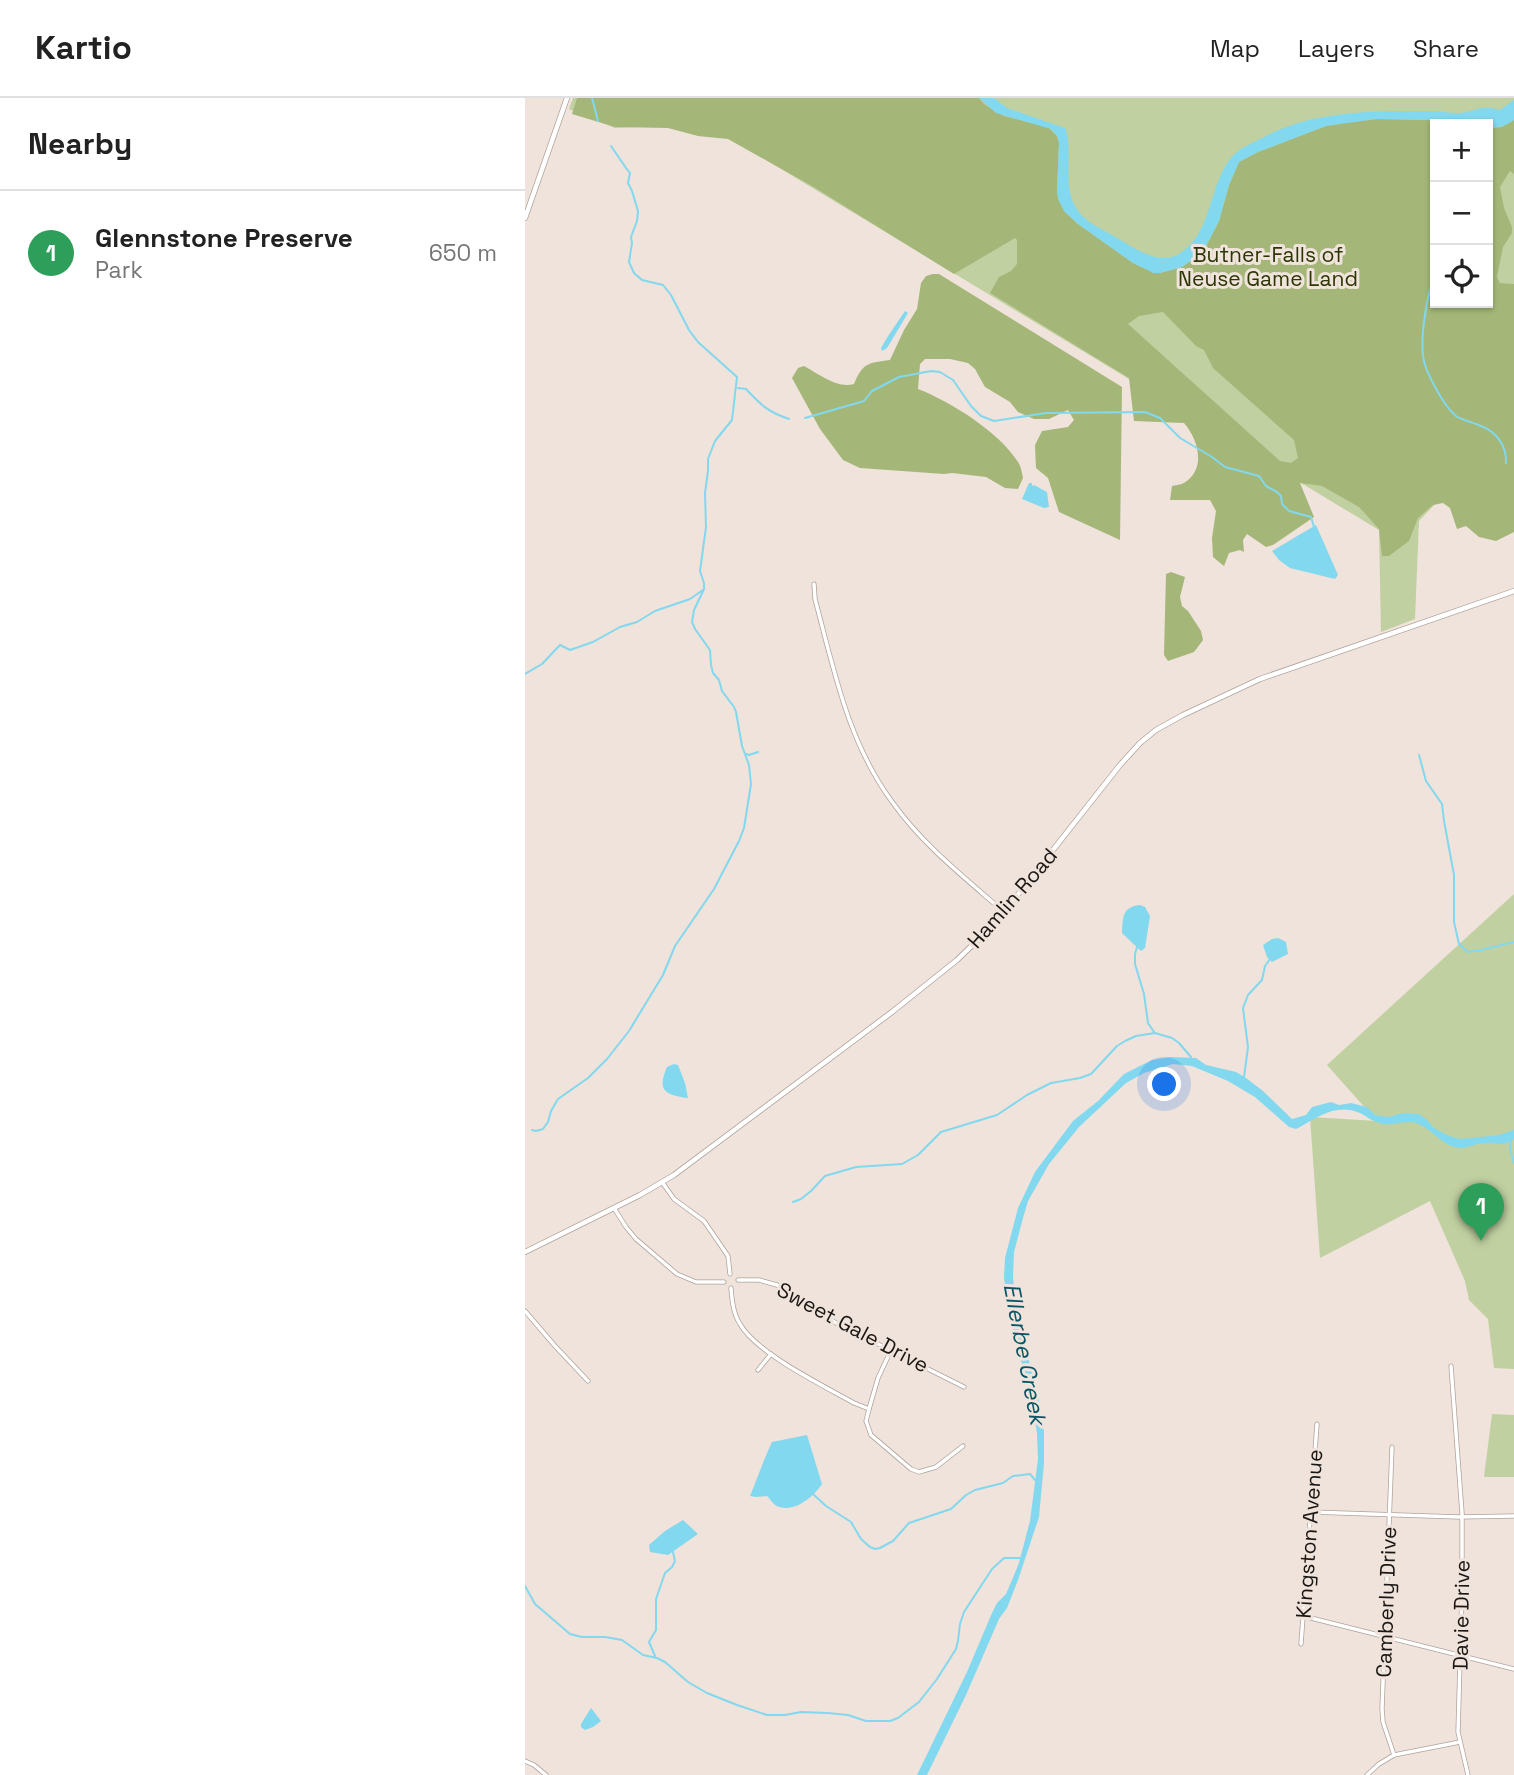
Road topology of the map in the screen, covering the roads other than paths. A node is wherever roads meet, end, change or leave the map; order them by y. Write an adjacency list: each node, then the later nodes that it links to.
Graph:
1 (567, 98): 2 (street)
2 (525, 218)
3 (814, 584): 5 (street)
4 (1514, 591): 5 (street, Hamlin Road)
5 (1004, 912): 6 (street, Hamlin Road)
6 (662, 1182): 7 (street, Hamlin Road); 9 (street)
7 (614, 1208): 8 (street, Hamlin Road); 11 (street)
8 (525, 1252)
9 (730, 1274): 10 (street); 11 (street)
10 (738, 1280): 12 (street); 14 (street, Sweet Gale Drive)
11 (725, 1282): 12 (street)
12 (731, 1287): 15 (street)
13 (525, 1311): 18 (street)
14 (891, 1350): 19 (street, Sweet Gale Drive); 20 (street)
15 (771, 1354): 17 (street); 20 (street)
16 (1451, 1366): 27 (street, Davie Drive)
17 (758, 1370)
18 (588, 1381)
19 (964, 1387)
20 (869, 1409): 22 (street)
21 (1317, 1424): 24 (street, Kingston Avenue)
22 (963, 1446)
23 (1392, 1447): 25 (street, Camberly Drive)
24 (1311, 1512): 25 (street); 28 (street, Kingston Avenue)
25 (1389, 1515): 27 (street); 29 (street, Camberly Drive)
26 (1514, 1516): 27 (street)
27 (1462, 1517): 31 (street, Davie Drive)
28 (1303, 1616): 29 (street); 30 (street, Kingston Avenue)
29 (1384, 1636): 31 (street); 34 (street, Camberly Drive)
30 (1301, 1644)
31 (1460, 1656): 32 (street); 33 (street, Davie Drive)
32 (1514, 1669)
33 (1460, 1742): 34 (street); 38 (street, Davie Drive)
34 (1394, 1755): 37 (street)
35 (525, 1761): 36 (street)
36 (545, 1775)
37 (1367, 1775)
38 (1468, 1775)

